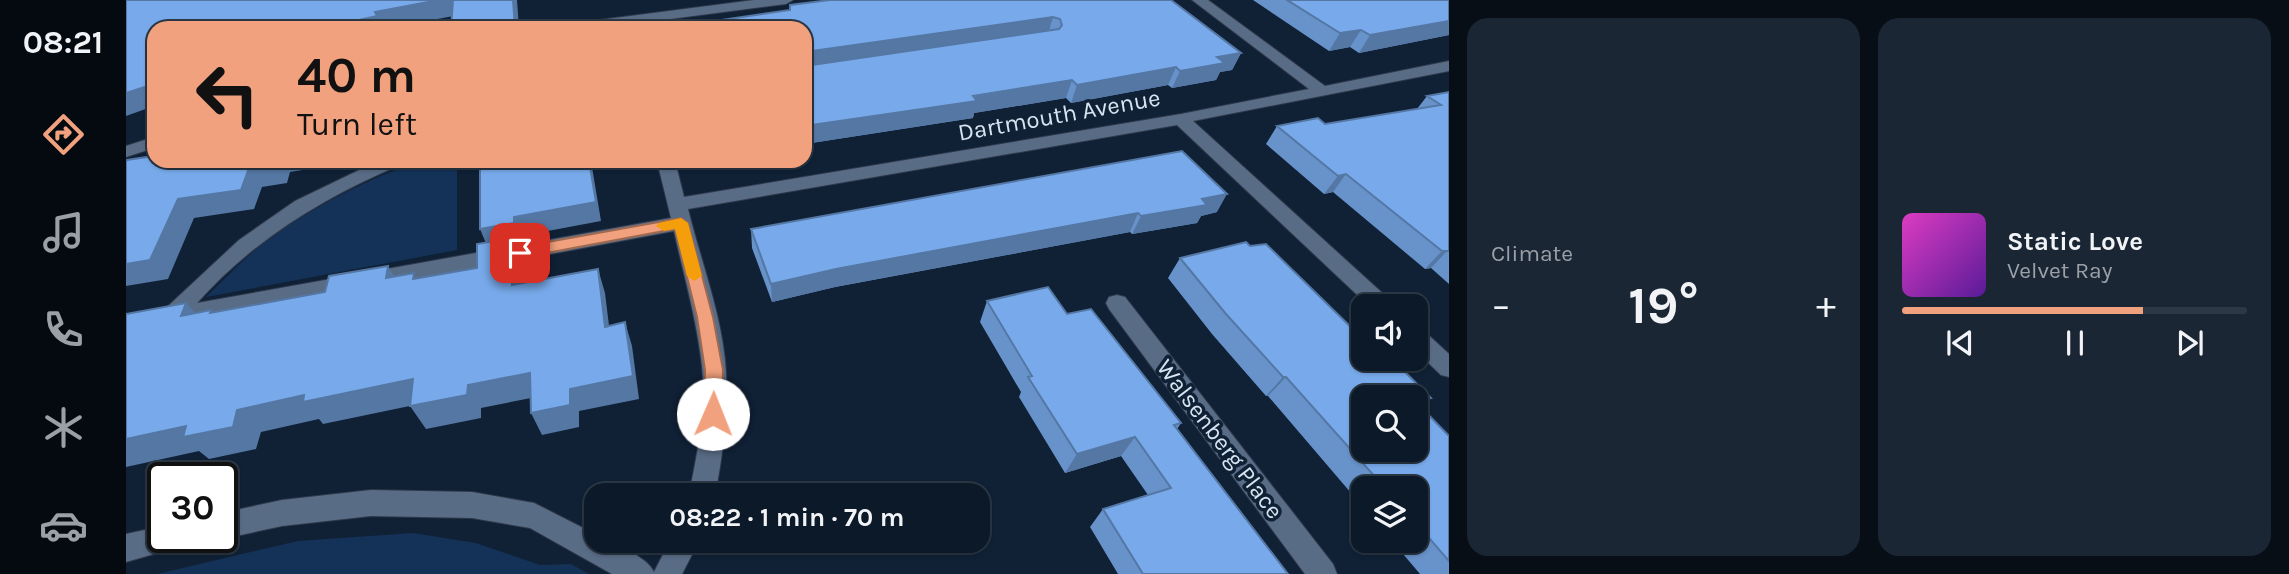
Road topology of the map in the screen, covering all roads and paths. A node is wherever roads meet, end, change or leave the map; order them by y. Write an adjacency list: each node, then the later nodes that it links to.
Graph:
1 (786, 0): 3 (street)
2 (1199, 0): 5 (street)
3 (632, 19)
4 (1449, 66): 5 (street, Dartmouth Avenue)
5 (1322, 91): 6 (street, Dartmouth Avenue)
6 (1181, 119): 11 (street, Dartmouth Avenue); 12 (street)
7 (147, 144): 8 (street)
8 (126, 152)
9 (378, 168): 14 (street)
10 (668, 168): 11 (street)
11 (679, 214): 14 (street, Dartmouth Avenue); 18 (street)
12 (1369, 294)
13 (1116, 303): 25 (street, Walsenberg Place)
14 (172, 316): 15 (street, Dartmouth Avenue)
15 (126, 324)
16 (1428, 348): 17 (street)
17 (1449, 368)
18 (704, 483)
19 (238, 523): 23 (street)
20 (147, 543): 21 (street)
21 (126, 548)
22 (678, 553): 24 (street)
23 (640, 574)
24 (667, 574)
25 (1323, 574)

